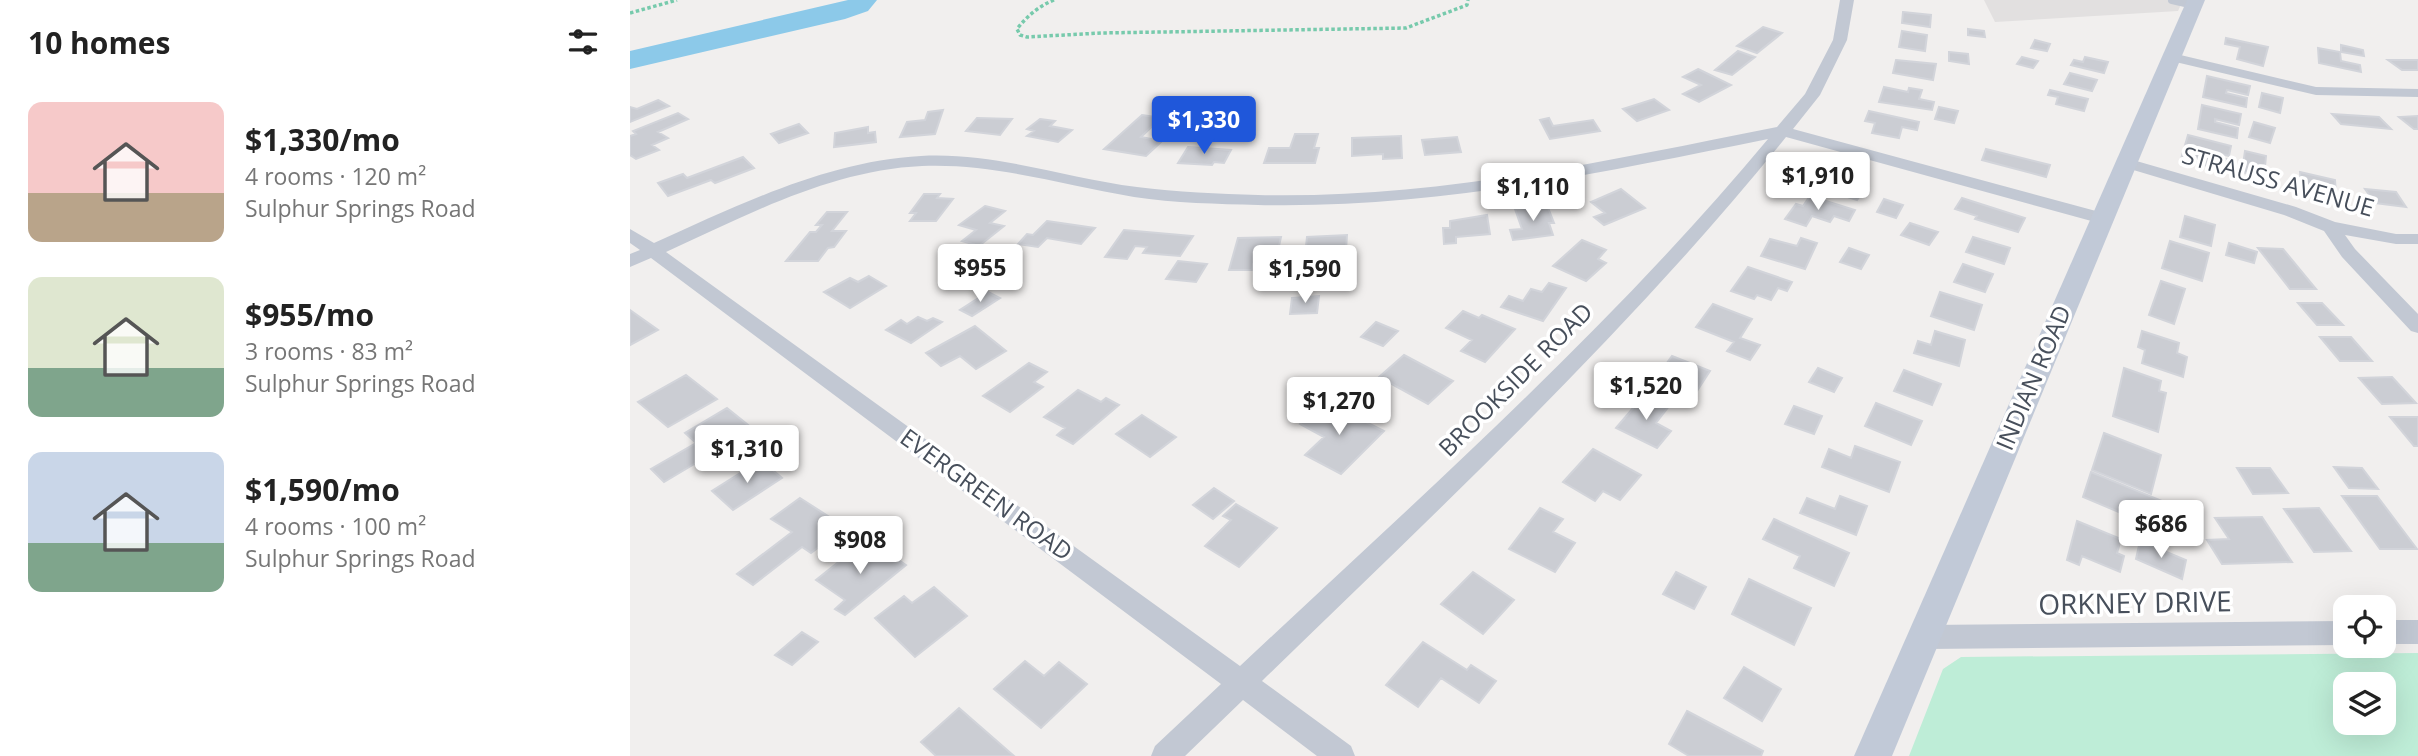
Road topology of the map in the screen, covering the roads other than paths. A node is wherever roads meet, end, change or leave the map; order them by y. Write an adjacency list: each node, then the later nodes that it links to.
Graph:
1 (1847, 0): 5 (street, BROOKSIDE ROAD)
2 (2188, 2): 3 (street, INDIAN ROAD)
3 (2172, 57): 4 (street); 6 (street, INDIAN ROAD)
4 (2418, 93)
5 (1783, 131): 7 (street); 11 (street); 18 (street, BROOKSIDE ROAD)
6 (2126, 163): 7 (street, INDIAN ROAD); 8 (street, STRAUSS AVENUE)
7 (2101, 218): 17 (street, INDIAN ROAD)
8 (2332, 227): 10 (street, STRAUSS AVENUE); 13 (street)
9 (630, 234): 11 (street, EVERGREEN ROAD)
10 (2418, 239)
11 (653, 251): 12 (street); 18 (street, EVERGREEN ROAD)
12 (630, 261)
13 (2418, 326)
14 (2396, 632): 15 (street)
15 (2418, 632)
16 (2333, 633): 17 (street, ORKNEY DRIVE)
17 (1926, 637): 21 (street, INDIAN ROAD)
18 (1242, 683): 19 (street, BROOKSIDE ROAD); 20 (street, EVERGREEN ROAD)
19 (1165, 756)
20 (1341, 756)
21 (1873, 756)

